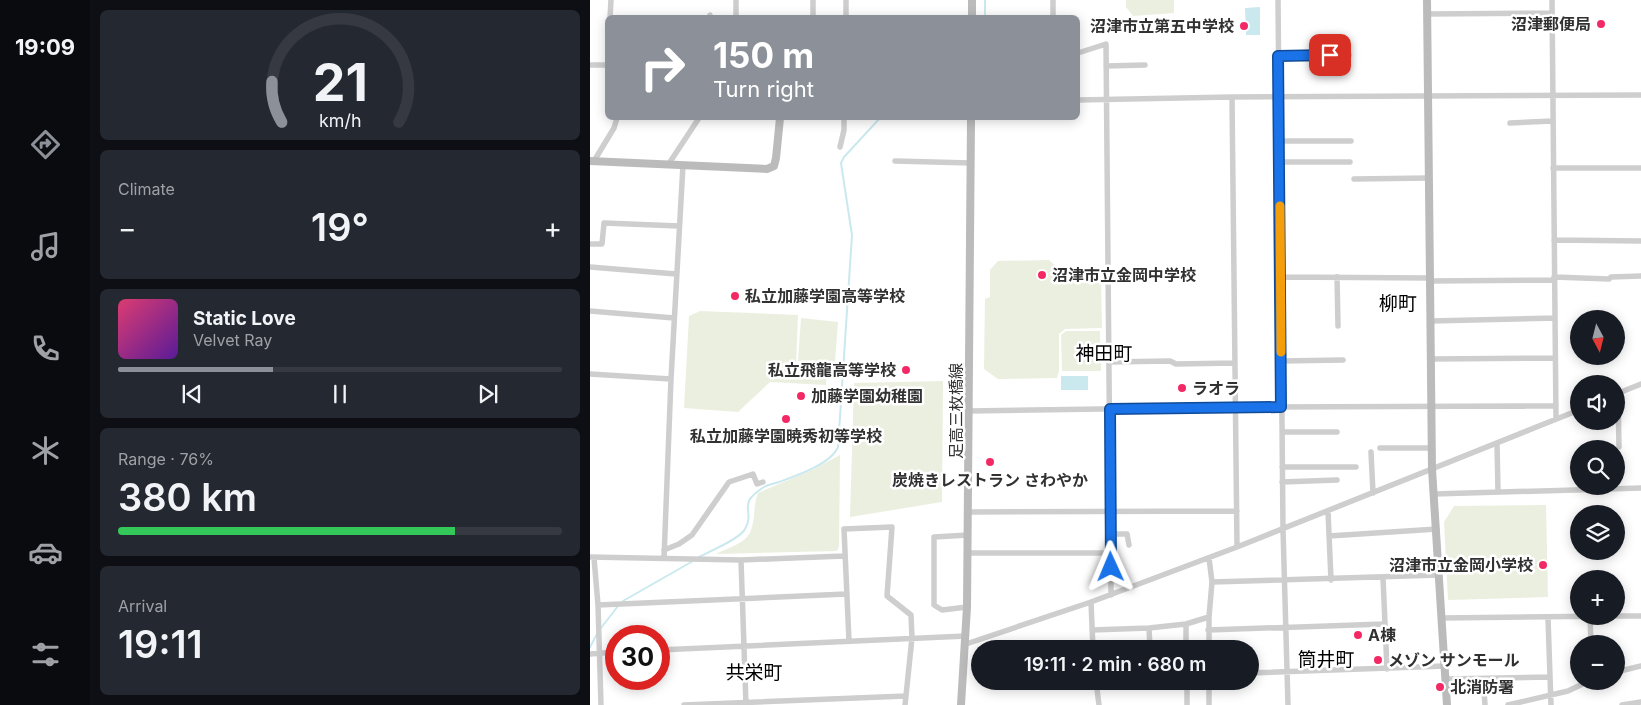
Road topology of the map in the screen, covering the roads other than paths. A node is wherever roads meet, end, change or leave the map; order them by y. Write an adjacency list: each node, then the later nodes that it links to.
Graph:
1 (611, 0): 12 (street)
2 (736, 0): 13 (street)
3 (813, 0): 14 (street)
4 (846, 0): 15 (street)
5 (972, 0): 16 (street)
6 (1053, 0): 17 (street)
7 (1278, 0): 20 (street)
8 (1427, 0): 11 (street)
9 (1552, 0): 10 (street)
10 (1552, 13): 11 (street); 25 (street)
11 (1427, 14): 28 (street)
12 (610, 15)
13 (736, 15)
14 (812, 15)
15 (846, 15)
16 (972, 15)
17 (1053, 15)
18 (1080, 52): 23 (street)
19 (1349, 55): 20 (street)
20 (1278, 56): 29 (street)
21 (590, 65): 22 (street)
22 (605, 65)
23 (1106, 66): 24 (street); 31 (street)
24 (1145, 66)
25 (1553, 96): 26 (street); 28 (street); 37 (street)
26 (1641, 96)
27 (1232, 97): 29 (street); 31 (street); 74 (street)
28 (1428, 97): 29 (street); 51 (street)
29 (1279, 98): 40 (street)
30 (1080, 100): 31 (street)
31 (1107, 100): 73 (street)
32 (616, 120): 42 (street)
33 (698, 120): 47 (street)
34 (780, 120): 48 (street)
35 (844, 120): 41 (street)
36 (972, 120): 46 (street, 足高三枚橋線)
37 (1553, 122): 38 (street); 49 (street)
38 (1510, 123)
39 (1351, 141): 40 (street)
40 (1279, 142): 44 (street)
41 (840, 148)
42 (592, 161): 47 (street)
43 (895, 161): 46 (street)
44 (1280, 162): 45 (street); 60 (street)
45 (1350, 162)
46 (971, 163): 84 (street, 足高三枚橋線)
47 (668, 165): 48 (street)
48 (683, 165): 53 (street)
49 (1553, 168): 50 (street); 54 (street)
50 (1641, 168)
51 (1429, 178): 52 (street); 63 (street)
52 (1354, 179)
53 (679, 226): 56 (street); 58 (street)
54 (1554, 240): 55 (street); 62 (street)
55 (1641, 241)
56 (590, 244)
57 (590, 267): 58 (street)
58 (676, 274): 65 (street)
59 (1641, 276): 62 (street)
60 (1280, 277): 61 (street); 71 (street)
61 (1337, 278): 63 (street); 68 (street)
62 (1554, 279): 63 (street); 66 (street)
63 (1430, 280): 67 (street)
64 (590, 311): 65 (street)
65 (674, 318): 76 (street)
66 (1555, 318): 67 (street); 69 (street)
67 (1431, 321): 70 (street)
68 (1338, 326)
69 (1555, 358): 70 (street); 81 (street)
70 (1431, 359): 80 (street)
71 (1281, 360): 72 (street); 82 (street)
72 (1343, 360)
73 (1109, 362): 74 (street); 83 (street)
74 (1234, 363): 79 (street)
75 (590, 374): 76 (street)
76 (671, 379): 114 (street)
77 (1641, 384): 78 (street)
78 (1625, 391)
79 (1235, 406): 82 (street); 83 (street); 103 (street)
80 (1431, 406): 81 (street); 82 (street); 91 (street)
81 (1555, 406): 86 (street)
82 (1281, 407): 87 (street)
83 (1110, 409): 84 (street); 106 (street)
84 (970, 411): 105 (street, 足高三枚橋線)
85 (1570, 414): 86 (street)
86 (1556, 419): 89 (street)
87 (1282, 432): 88 (street); 93 (street)
88 (1337, 432)
89 (1497, 443): 95 (street); 100 (street)
90 (1380, 448): 91 (street)
91 (1432, 448): 95 (street)
92 (1371, 452): 101 (street)
93 (1282, 467): 94 (street); 98 (street)
94 (1356, 467)
95 (1432, 469): 101 (street); 102 (street)
96 (1337, 480): 98 (street)
97 (764, 482): 114 (street)
98 (1282, 482): 107 (street)
99 (1641, 488): 100 (street)
100 (1498, 492): 102 (street)
101 (1373, 493): 104 (street)
102 (1434, 494): 108 (street)
103 (1237, 511): 106 (street); 113 (street)
104 (1328, 511): 107 (street); 111 (street)
105 (969, 512): 106 (street); 110 (street, 足高三枚橋線)
106 (1110, 512): 109 (street)
107 (1283, 529): 113 (street); 124 (street)
108 (1437, 529): 111 (street); 122 (street)
109 (1110, 534): 112 (street); 116 (street)
110 (968, 535): 115 (street, 足高三枚橋線); 132 (street)
111 (1329, 536): 125 (street)
112 (1128, 545)
113 (1237, 547): 120 (street)
114 (664, 550): 119 (street)
115 (968, 553): 116 (street); 132 (street, 足高三枚橋線)
116 (1110, 554): 128 (street)
117 (844, 556): 121 (street); 127 (street); 146 (street)
118 (592, 558): 119 (street); 131 (street)
119 (664, 558): 121 (street)
120 (1209, 558): 126 (street); 128 (street)
121 (741, 560): 129 (street)
122 (1439, 575): 123 (street); 137 (street)
123 (1383, 578): 125 (street); 140 (street)
124 (1284, 580): 125 (street); 126 (street); 141 (street)
125 (1331, 580)
126 (1212, 582): 135 (street)
127 (846, 594): 129 (street); 151 (street)
128 (1111, 595): 130 (street)
129 (742, 599): 131 (street); 153 (street)
130 (1091, 602): 143 (street); 152 (street)
131 (598, 605): 155 (street)
132 (968, 607): 145 (street, 足高三枚橋線)
133 (1625, 616): 134 (street)
134 (1641, 616)
135 (1209, 617): 139 (street); 144 (street)
136 (1570, 617): 138 (street)
137 (1442, 618): 138 (street); 158 (street)
138 (1548, 618): 164 (street)
139 (1186, 624): 142 (street); 149 (street)
140 (1384, 624): 141 (street); 160 (street)
141 (1285, 627): 144 (street); 162 (street)
142 (1149, 628): 143 (street); 148 (street)
143 (1092, 630): 147 (street)
144 (1208, 630): 150 (street)
145 (966, 636): 146 (street); 152 (street, 足高三枚橋線)
146 (912, 638): 151 (street); 171 (street)
147 (1093, 640)
148 (1150, 640)
149 (1186, 640)
150 (1209, 640)
151 (849, 641): 153 (street)
152 (966, 644): 178 (street, 足高三枚橋線)
153 (744, 645): 154 (street); 174 (street)
154 (670, 649)
155 (600, 653): 156 (street); 157 (street); 175 (street)
156 (605, 653)
157 (590, 654)
158 (1445, 666): 160 (street); 165 (street)
159 (1641, 666): 161 (street)
160 (1386, 669): 162 (street)
161 (1625, 670)
162 (1287, 672): 163 (street); 182 (street)
163 (1259, 674)
164 (1549, 677): 165 (street); 172 (street)
165 (1446, 678): 183 (street)
166 (1097, 690): 179 (street)
167 (1187, 690): 180 (street)
168 (1209, 690): 181 (street)
169 (1484, 690): 184 (street)
170 (1570, 690): 172 (street)
171 (906, 696): 174 (street); 177 (street)
172 (1550, 696): 185 (street); 186 (street)
173 (1641, 702): 187 (street)
174 (746, 703): 176 (street)
175 (601, 705)
176 (684, 705)
177 (906, 705)
178 (961, 705)
179 (1099, 705)
180 (1187, 705)
181 (1209, 705)
182 (1288, 705)
183 (1447, 705)
184 (1485, 705)
185 (1508, 705)
186 (1551, 705)
187 (1622, 705)

